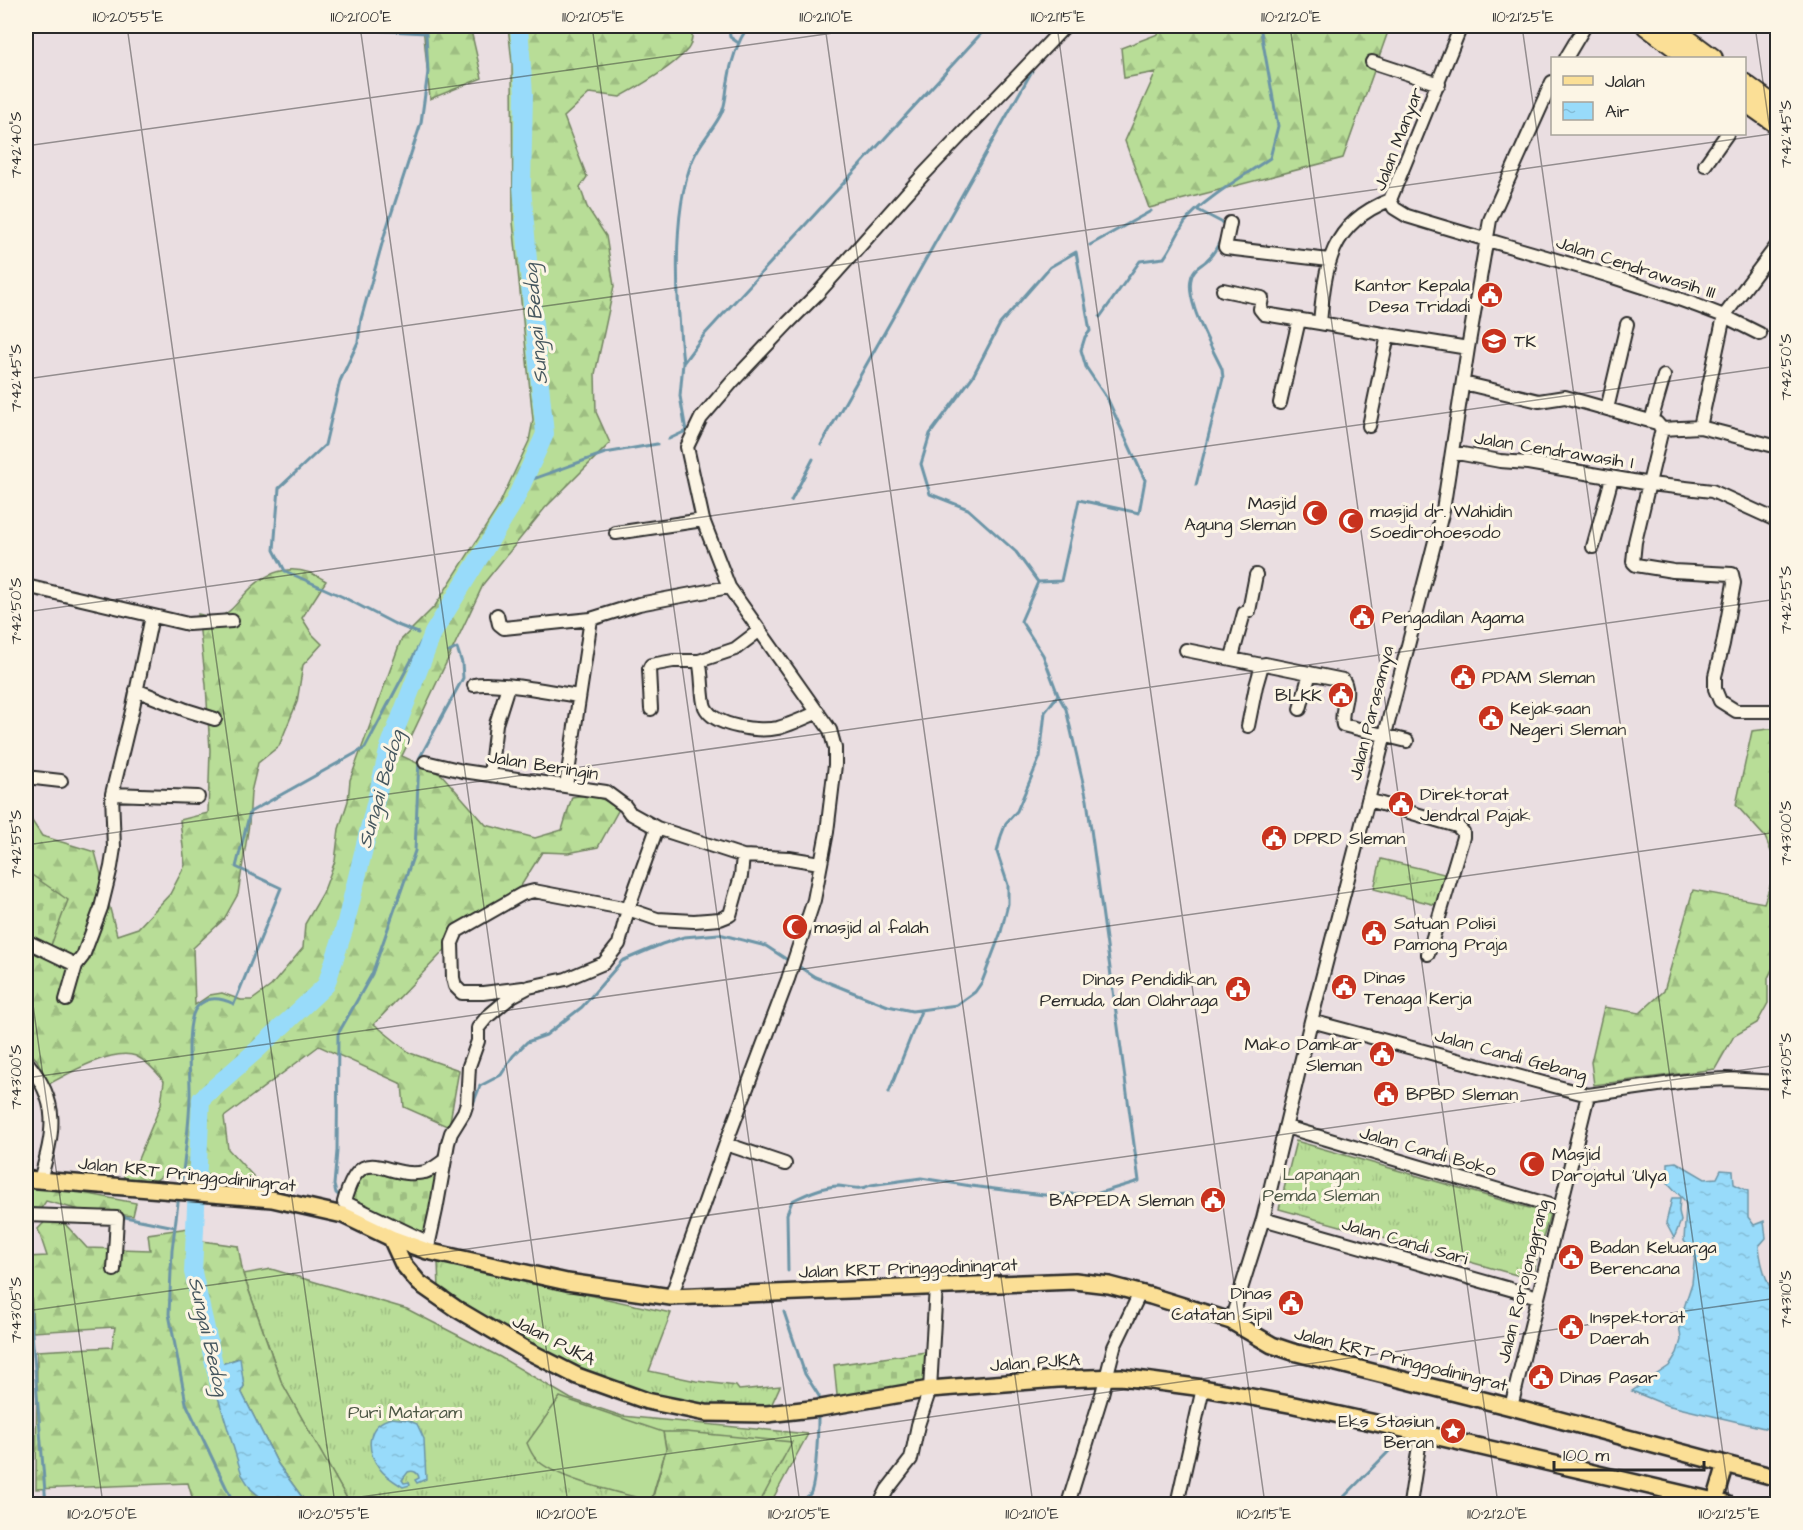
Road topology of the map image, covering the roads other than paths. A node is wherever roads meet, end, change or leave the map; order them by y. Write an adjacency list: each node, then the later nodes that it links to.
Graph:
1 (1065, 26): 43 (street)
2 (1461, 26): 10 (street, Jalan Manyar)
3 (1585, 26): 6 (street)
4 (1646, 26): 7 (highway)
5 (1670, 26): 8 (highway)
6 (1567, 57)
7 (1688, 57)
8 (1712, 57)
9 (1372, 62): 10 (street)
10 (1439, 84): 18 (street, Jalan Manyar)
11 (1551, 84): 20 (street, Jalan Parasamya)
12 (1746, 84): 14 (highway)
13 (1746, 105): 15 (highway)
14 (1778, 108)
15 (1778, 125)
16 (1726, 135): 17 (street)
17 (1705, 165)
18 (1390, 200): 20 (street, Jalan Manyar); 22 (street)
19 (1230, 224): 22 (street)
20 (1486, 239): 24 (street, Jalan Cendrawasih III); 30 (street, Jalan Parasamya)
21 (1778, 244): 24 (street, Jalan Cendrawasih III)
22 (1329, 260): 26 (street)
23 (1223, 290): 25 (street)
24 (1724, 316): 28 (street); 37 (street)
25 (1299, 320): 26 (street); 33 (street)
26 (1320, 323): 29 (street)
27 (1627, 324): 34 (street)
28 (1760, 334)
29 (1388, 335): 30 (street); 36 (street)
30 (1467, 348): 32 (street, Jalan Parasamya)
31 (1664, 376): 35 (street)
32 (1463, 383): 34 (street); 40 (street, Jalan Parasamya)
33 (1280, 403)
34 (1607, 409): 35 (street)
35 (1651, 421): 38 (street)
36 (1369, 426)
37 (1700, 427): 38 (street); 39 (street)
38 (1662, 429): 42 (street)
39 (1778, 447)
40 (1452, 452): 41 (street, Jalan Cendrawasih I); 70 (street, Jalan Parasamya)
41 (1612, 478): 42 (street, Jalan Cendrawasih I); 46 (street)
42 (1650, 484): 44 (street, Jalan Cendrawasih I); 66 (street)
43 (703, 520): 45 (street); 49 (street)
44 (1778, 521)
45 (616, 533)
46 (1593, 547)
47 (1256, 575): 56 (street)
48 (26, 586): 51 (street)
49 (729, 587): 52 (street); 54 (street)
50 (497, 615): 52 (street)
51 (152, 616): 53 (street); 62 (street)
52 (591, 619): 63 (street)
53 (232, 621)
54 (760, 630): 57 (street); 67 (street)
55 (1186, 650): 56 (street)
56 (1232, 657): 58 (street)
57 (699, 661): 64 (street); 67 (street)
58 (1262, 665): 59 (street); 69 (street)
59 (1310, 673): 65 (street); 70 (street)
60 (474, 685): 61 (street)
61 (508, 686): 63 (street); 73 (street)
62 (136, 690): 68 (street); 77 (street)
63 (579, 696): 76 (street)
64 (651, 709)
65 (1300, 709)
66 (1778, 711)
67 (818, 712): 82 (street)
68 (215, 719)
69 (1248, 726)
70 (1384, 735): 71 (street); 79 (street, Jalan Parasamya)
71 (1407, 741)
72 (425, 762): 73 (street, Jalan Beringin)
73 (490, 775): 76 (street, Jalan Beringin)
74 (26, 777): 75 (street)
75 (61, 781)
76 (566, 786): 80 (street, Jalan Beringin)
77 (112, 794): 78 (street); 86 (street)
78 (198, 797)
79 (1368, 800): 85 (street); 89 (street, Jalan Parasamya)
80 (657, 828): 81 (street, Jalan Beringin); 83 (street)
81 (743, 856): 82 (street, Jalan Beringin); 83 (street)
82 (820, 863): 94 (street)
83 (628, 909): 87 (street); 87 (street)
84 (26, 941): 86 (street)
85 (1428, 954)
86 (76, 965): 88 (street)
87 (529, 987): 95 (street)
88 (66, 1000)
89 (1311, 1021): 92 (street, Jalan Candi Gebang); 93 (street, Jalan Parasamya)
90 (26, 1061): 97 (street)
91 (1778, 1082): 92 (street, Jalan Candi Gebang)
92 (1588, 1095): 98 (street, Jalan Rorojonggrang)
93 (1286, 1127): 98 (street, Jalan Candi Boko); 100 (street, Jalan Parasamya)
94 (726, 1144): 96 (street); 106 (street)
95 (445, 1160): 102 (street); 102 (street)
96 (785, 1164)
97 (33, 1179): 101 (main road, Jalan KRT Pringgodiningrat)
98 (1560, 1208): 107 (street, Jalan Rorojonggrang)
99 (26, 1215): 103 (street)
100 (1263, 1219): 107 (street, Jalan Candi Sari); 108 (street, Jalan Parasamya)
101 (391, 1238): 102 (main road, Jalan KRT Pringgodiningrat); 111 (main road, Jalan PJKA)
102 (428, 1247): 106 (main road, Jalan KRT Pringgodiningrat)
103 (114, 1270)
104 (936, 1286): 105 (main road, Jalan KRT Pringgodiningrat); 106 (main road, Jalan KRT Pringgodiningrat); 111 (street)
105 (1140, 1293): 108 (main road, Jalan KRT Pringgodiningrat); 109 (street)
106 (671, 1297)
107 (1538, 1297): 112 (street, Jalan Rorojonggrang)
108 (1231, 1321): 112 (main road, Jalan KRT Pringgodiningrat)
109 (1106, 1377): 110 (main road, Jalan PJKA); 111 (main road, Jalan PJKA); 118 (street)
110 (1203, 1388): 113 (main road, Jalan PJKA); 119 (street)
111 (930, 1389): 117 (street)
112 (1511, 1407): 114 (main road, Jalan KRT Pringgodiningrat)
113 (1421, 1433): 116 (main road, Jalan PJKA); 120 (street)
114 (1726, 1464): 115 (main road, Jalan KRT Pringgodiningrat); 116 (main road)
115 (1778, 1478)
116 (1721, 1503)
117 (880, 1504)
118 (1068, 1504)
119 (1178, 1504)
120 (1410, 1504)

